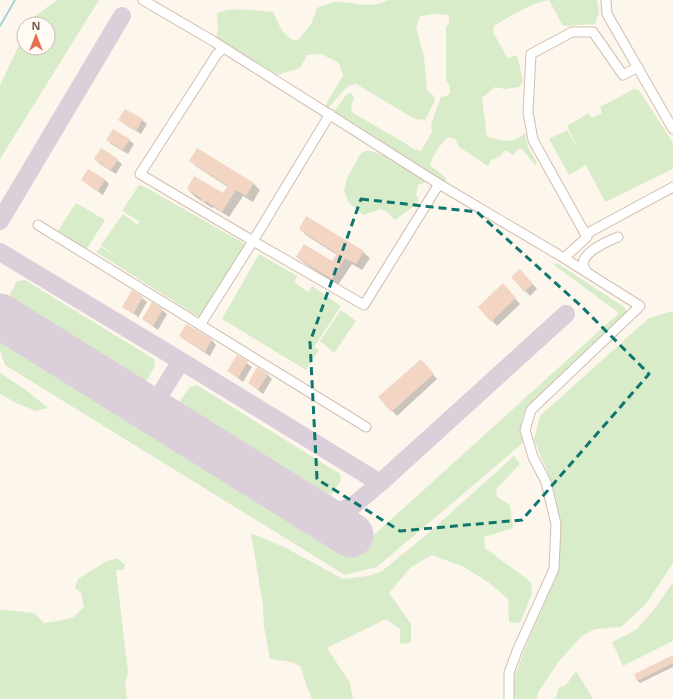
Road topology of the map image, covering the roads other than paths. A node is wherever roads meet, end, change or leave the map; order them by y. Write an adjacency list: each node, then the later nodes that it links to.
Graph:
1 (143, 0): 3 (lane)
2 (606, 0): 4 (lane)
3 (224, 48): 5 (lane); 12 (lane)
4 (638, 67): 6 (lane); 10 (lane)
5 (330, 114): 7 (lane); 12 (lane)
6 (672, 124)
7 (439, 184): 12 (lane); 13 (lane)
8 (673, 187): 10 (lane)
9 (38, 225): 15 (lane)
10 (586, 234): 13 (lane)
11 (618, 237): 14 (lane)
12 (253, 241): 15 (lane)
13 (564, 258): 14 (lane)
14 (587, 272): 17 (lane)
15 (200, 325): 16 (lane)
16 (366, 427)
17 (509, 699)

